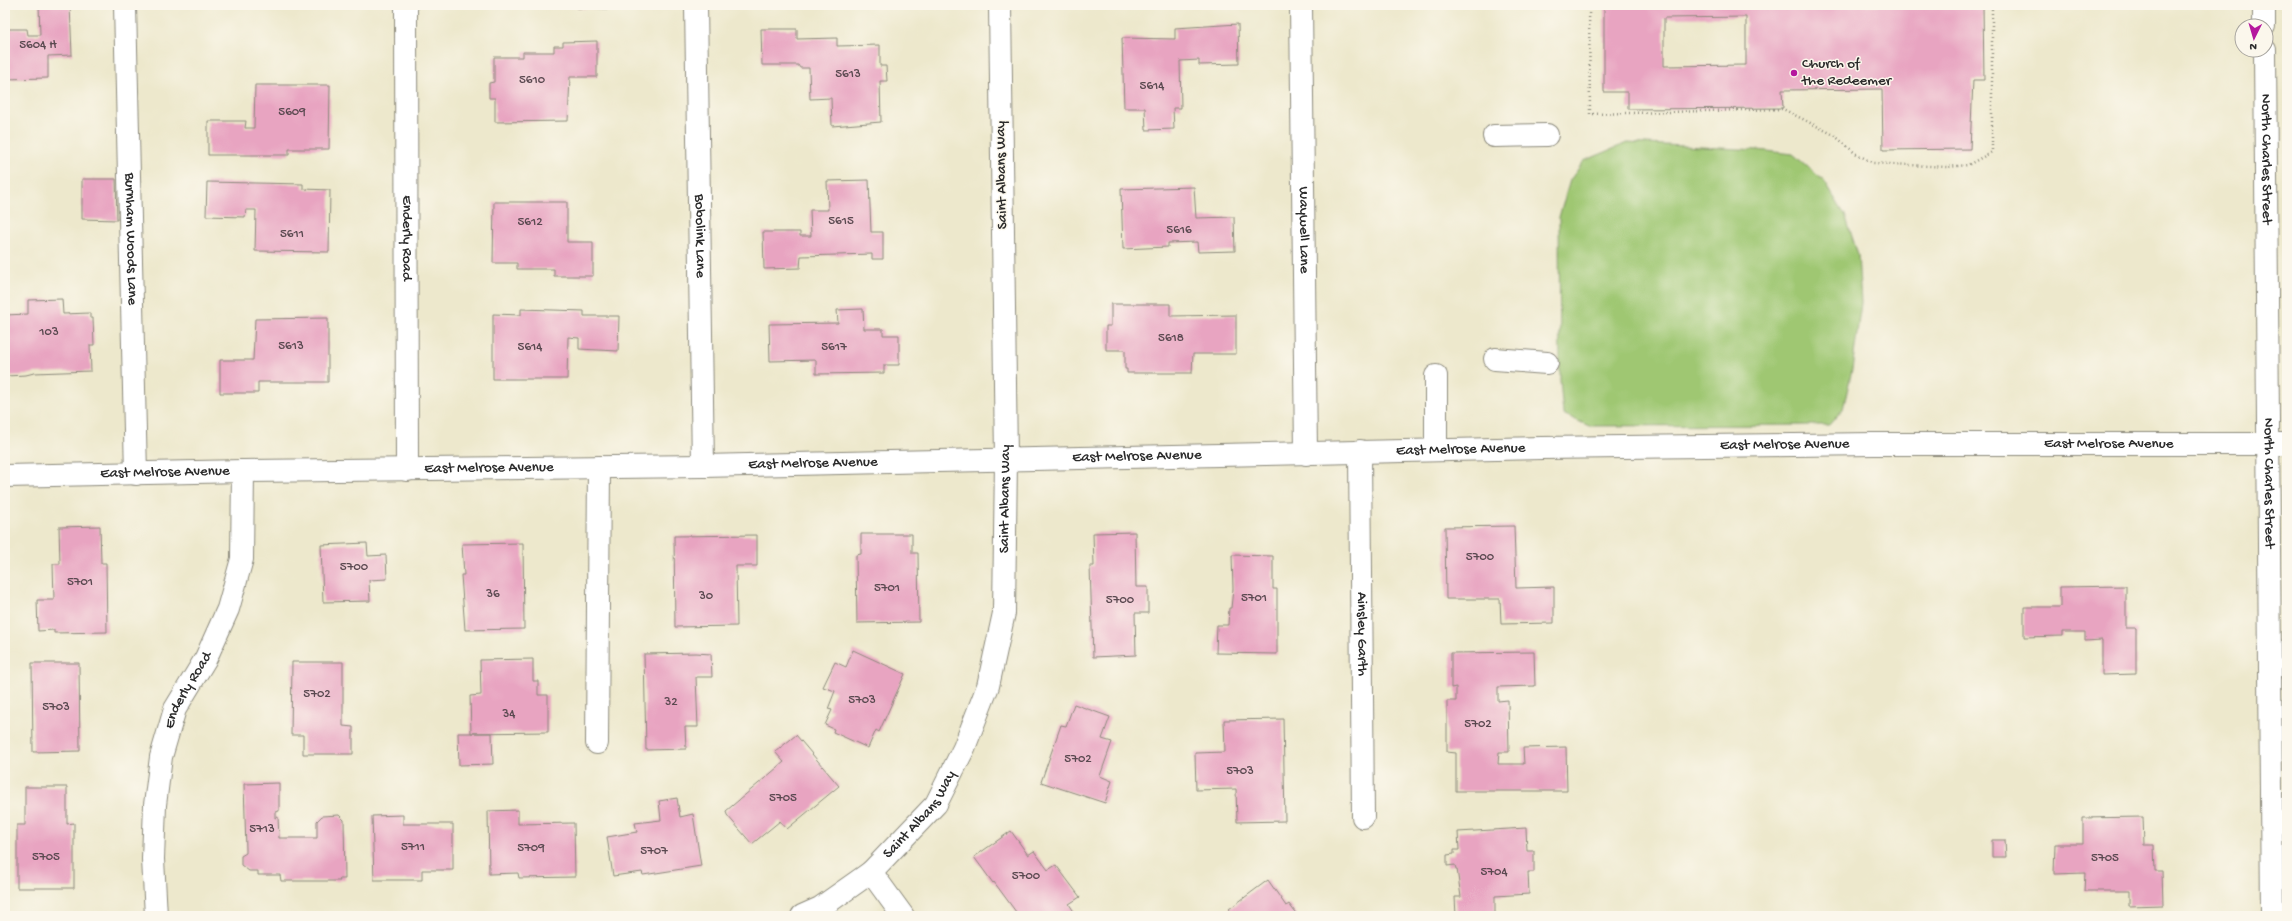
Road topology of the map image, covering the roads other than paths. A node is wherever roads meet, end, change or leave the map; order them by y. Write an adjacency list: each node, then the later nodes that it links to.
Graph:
1 (126, 5): 23 (street, Burnham Woods Lane)
2 (406, 5): 21 (street, Enderly Road)
3 (696, 5): 19 (street, Bobolink Lane)
4 (1000, 5): 18 (street, Saint Albans Way)
5 (1301, 5): 17 (street, Waywell Lane)
6 (2264, 5): 7 (street)
7 (2264, 18)
8 (2265, 58): 14 (street, North Charles Street)
9 (1547, 135): 10 (street)
10 (1494, 136)
11 (1496, 359): 12 (street)
12 (1547, 363)
13 (1436, 376): 15 (street)
14 (2278, 444): 15 (street, East Melrose Avenue); 31 (street, North Charles Street)
15 (1436, 450): 16 (street, East Melrose Avenue)
16 (1360, 452): 17 (street, East Melrose Avenue); 26 (street, Ainsley Garth)
17 (1306, 454): 18 (street, East Melrose Avenue)
18 (1006, 459): 19 (street, East Melrose Avenue); 27 (street, Saint Albans Way)
19 (703, 466): 20 (street, East Melrose Avenue)
20 (599, 467): 21 (street, East Melrose Avenue); 25 (street)
21 (407, 470): 22 (street, East Melrose Avenue)
22 (243, 471): 23 (street, East Melrose Avenue); 28 (street, Enderly Road)
23 (136, 474): 24 (street, East Melrose Avenue)
24 (5, 476)
25 (597, 743)
26 (1363, 817)
27 (871, 872): 29 (street, Saint Albans Way); 30 (street)
28 (156, 916)
29 (802, 916)
30 (902, 916)
31 (2272, 916)

